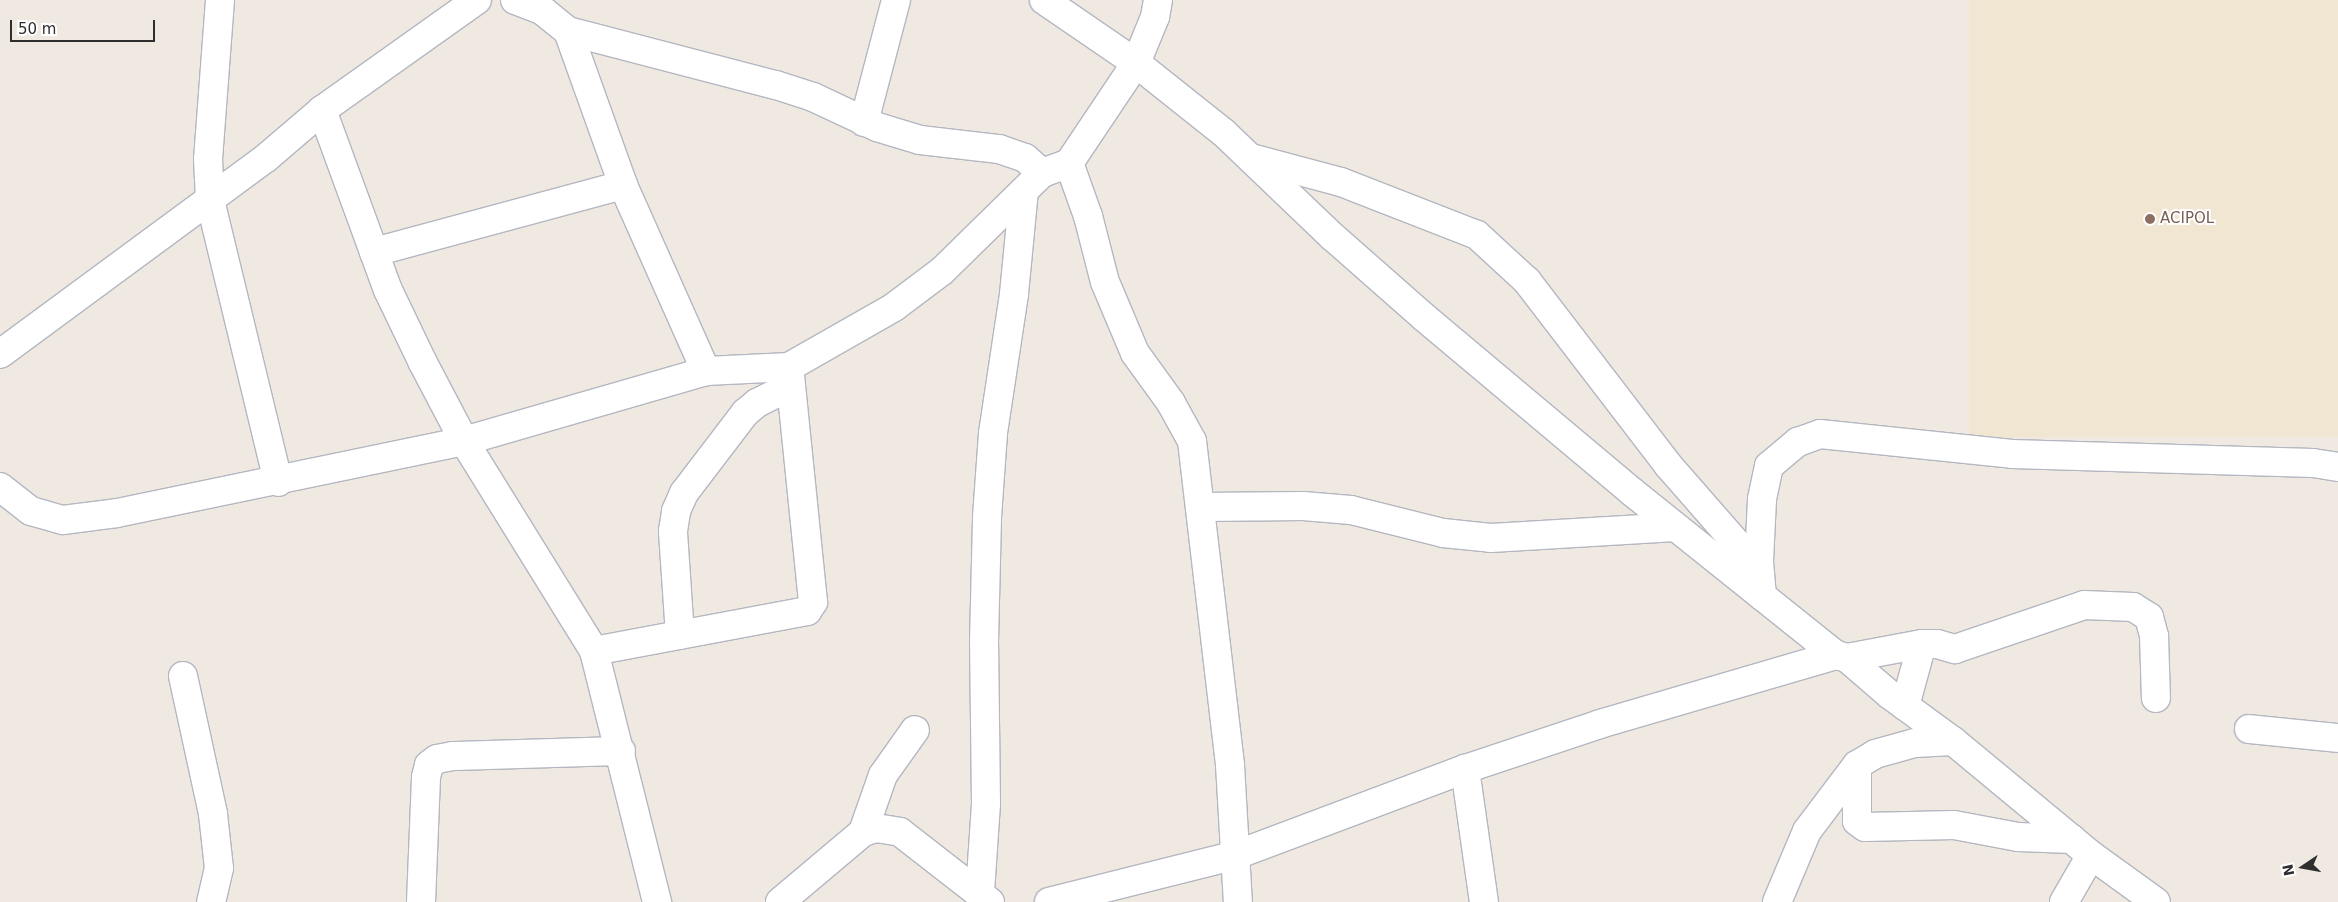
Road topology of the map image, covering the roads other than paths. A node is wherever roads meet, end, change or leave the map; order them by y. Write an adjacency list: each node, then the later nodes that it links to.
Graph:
1 (220, 0): 16 (street)
2 (477, 0): 10 (street)
3 (516, 0): 7 (street)
4 (896, 0): 11 (street)
5 (1044, 0): 9 (street)
6 (1158, 0): 9 (street)
7 (545, 6): 8 (street)
8 (568, 31): 11 (street); 15 (street)
9 (1136, 63): 12 (street); 13 (street)
10 (322, 110): 16 (street); 17 (street)
11 (864, 122): 14 (street)
12 (1250, 158): 26 (street); 27 (street)
13 (1069, 162): 14 (street); 25 (street)
14 (1033, 182): 20 (street); 46 (street)
15 (623, 185): 17 (street); 19 (street)
16 (210, 200): 18 (street); 23 (street)
17 (374, 252): 21 (street)
18 (0, 354)
19 (706, 371): 20 (street); 21 (street)
20 (789, 377): 29 (street); 29 (street)
21 (464, 441): 23 (street); 31 (street)
22 (2338, 467): 27 (street)
23 (278, 482): 24 (street)
24 (0, 487)
25 (1201, 507): 26 (street); 45 (street)
26 (1676, 527): 28 (street)
27 (1759, 561): 28 (street)
28 (1762, 596): 32 (street)
29 (680, 635): 31 (street)
30 (1922, 644): 32 (street); 34 (street); 35 (street)
31 (594, 652): 40 (street)
32 (1842, 657): 35 (street); 42 (street)
33 (183, 676): 47 (street)
34 (2156, 698)
35 (1905, 706): 39 (street)
36 (2249, 729): 38 (street)
37 (915, 730): 43 (street)
38 (2338, 738)
39 (1953, 740): 41 (street); 44 (street)
40 (621, 751): 48 (street); 49 (street)
41 (1857, 765): 44 (street); 54 (street)
42 (1465, 769): 45 (street); 53 (street)
43 (863, 832): 46 (street); 50 (street)
44 (2081, 847): 55 (street); 56 (street)
45 (1236, 855): 51 (street); 52 (street)
46 (985, 897)
47 (211, 902)
48 (421, 902)
49 (657, 902)
50 (780, 902)
51 (1049, 902)
52 (1238, 902)
53 (1484, 902)
54 (1777, 902)
55 (2064, 902)
56 (2156, 902)

